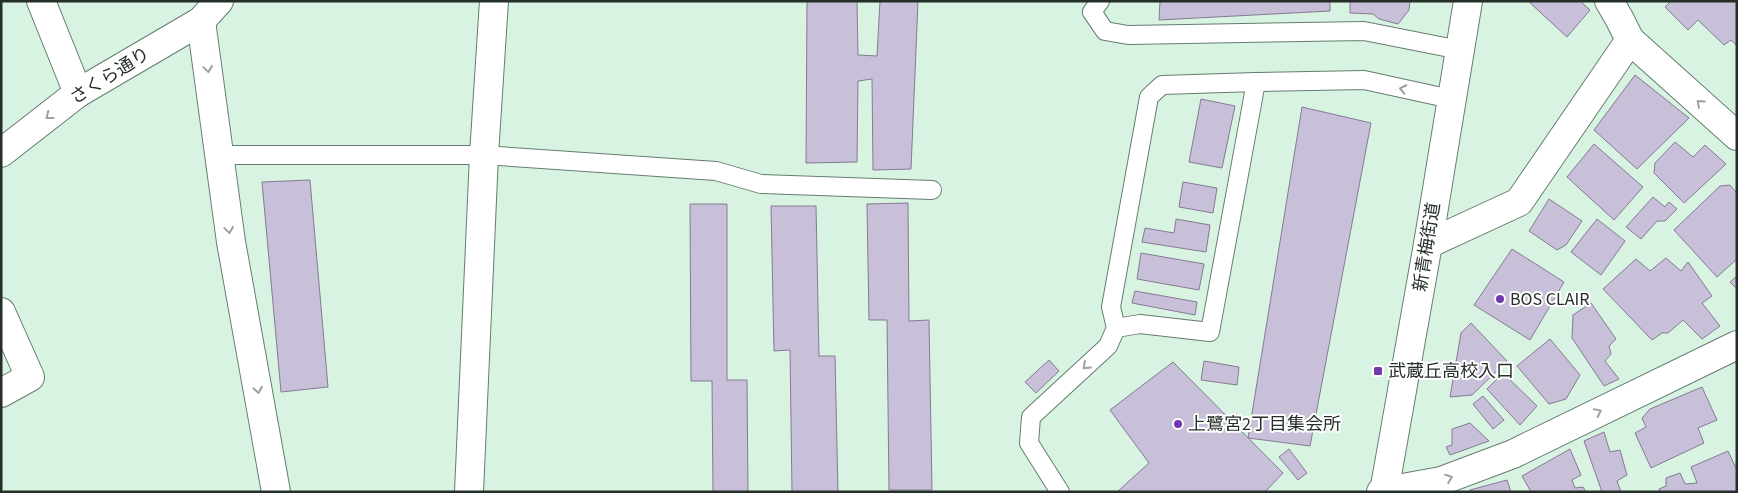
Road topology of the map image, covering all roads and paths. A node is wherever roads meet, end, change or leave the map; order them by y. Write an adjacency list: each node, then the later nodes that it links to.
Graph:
1 (40, 1): 10 (street)
2 (494, 1): 15 (street)
3 (1100, 1): 8 (lane)
4 (1468, 1): 8 (street, 新青梅街道)
5 (1609, 1): 7 (street)
6 (210, 11): 10 (street, さくら通り); 14 (street, one-way to 14)
7 (1630, 40): 12 (street, one-way to 7); 17 (street)
8 (1460, 50): 11 (street, 新青梅街道)
9 (1256, 82): 11 (lane, one-way to 9); 19 (lane); 19 (lane)
10 (78, 93): 13 (street, さくら通り, one-way to 13)
11 (1451, 99): 17 (street, 新青梅街道)
12 (1737, 136)
13 (1, 153)
14 (219, 155): 15 (lane); 22 (street, one-way to 22)
15 (484, 155): 16 (lane); 23 (street)
16 (932, 190)
17 (1428, 244): 25 (street, 新青梅街道)
18 (1, 312): 21 (street)
19 (1116, 328): 24 (lane, one-way to 24)
20 (1737, 345): 25 (street, one-way to 20)
21 (1, 393)
22 (276, 492)
23 (469, 492)
24 (1060, 492)
25 (1383, 492)

